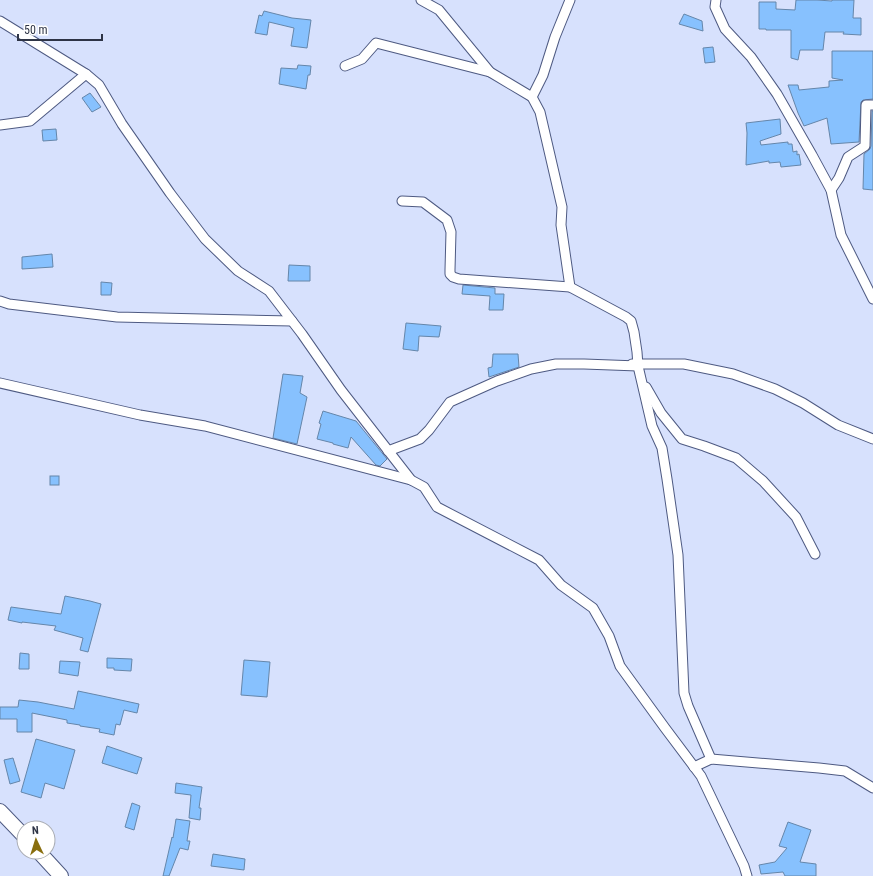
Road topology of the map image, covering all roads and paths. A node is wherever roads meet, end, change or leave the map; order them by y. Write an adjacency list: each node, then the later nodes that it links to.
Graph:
1 (421, 0): 5 (street)
2 (435, 0): 5 (street)
3 (570, 0): 10 (street)
4 (716, 0): 13 (street)
5 (439, 10): 8 (street)
6 (0, 21): 9 (street)
7 (345, 66): 8 (street)
8 (490, 72): 10 (street)
9 (86, 74): 12 (street); 18 (street)
10 (532, 97): 15 (street)
11 (873, 105): 13 (street)
12 (0, 125)
13 (830, 190): 16 (street)
14 (402, 201): 15 (street)
15 (570, 287): 19 (street)
16 (873, 299)
17 (0, 302): 18 (street)
18 (292, 321): 22 (street)
19 (638, 366): 22 (street); 25 (street)
20 (0, 383): 23 (street)
21 (873, 439): 24 (street)
22 (388, 451): 23 (street)
23 (411, 480): 26 (street)
24 (815, 554)
25 (711, 758): 26 (street); 27 (street)
26 (694, 767): 32 (street)
27 (873, 788)
28 (0, 811): 29 (main road)
29 (16, 828)
30 (46, 860): 31 (main road)
31 (60, 875)
32 (747, 876)

